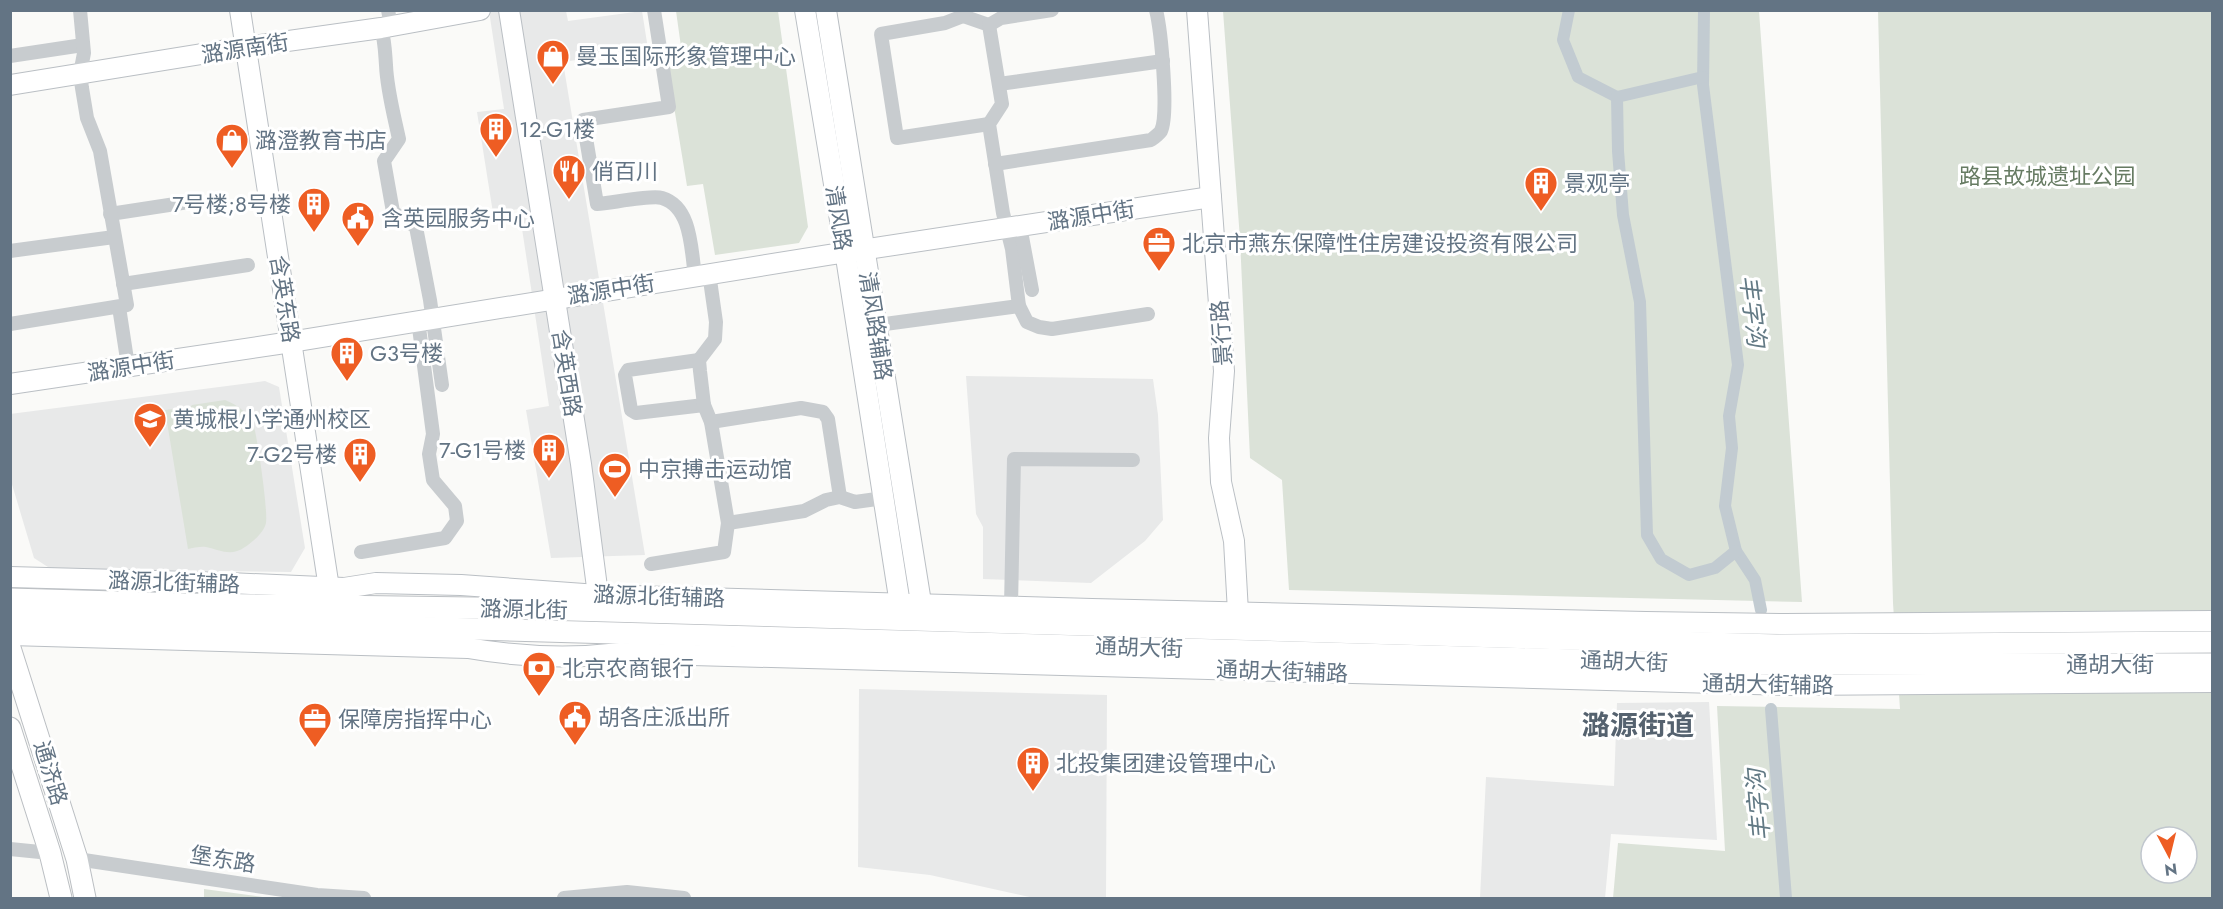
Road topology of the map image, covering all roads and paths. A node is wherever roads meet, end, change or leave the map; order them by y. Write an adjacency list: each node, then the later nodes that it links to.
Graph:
1 (80, 10): 14 (street)
2 (240, 10): 15 (street, 含英东路)
3 (480, 10): 12 (street, 潞源南街)
4 (509, 10): 34 (street, 含英西路)
5 (654, 10): 31 (street)
6 (805, 10): 29 (street, 清风路)
7 (826, 10): 29 (street, 清风路辅路)
8 (1052, 10): 13 (street)
9 (1156, 10): 17 (street)
10 (1197, 10): 23 (street, 景行路)
11 (962, 13): 13 (street); 21 (street)
12 (387, 22): 15 (street, 潞源南街); 38 (street)
13 (989, 25): 19 (street)
14 (83, 45): 16 (street); 18 (street)
15 (245, 47): 18 (street, 潞源南街); 41 (street, 含英东路)
16 (10, 56)
17 (1163, 61): 19 (street); 22 (street)
18 (81, 74): 20 (street, 潞源南街); 25 (street)
19 (999, 84): 21 (street)
20 (10, 85)
21 (988, 124): 22 (street)
22 (995, 164): 26 (street)
23 (1211, 196): 26 (street, 潞源中街); 61 (street, 景行路)
24 (195, 201): 25 (street)
25 (110, 214): 27 (street)
26 (1013, 227): 29 (street, 潞源中街); 33 (street); 35 (street)
27 (114, 237): 28 (street); 32 (street)
28 (10, 251)
29 (855, 251): 31 (street, 潞源中街); 40 (street, 清风路)
30 (248, 265): 32 (street)
31 (702, 275): 34 (street, 潞源中街); 42 (street)
32 (123, 284): 36 (street)
33 (1032, 290)
34 (555, 298): 38 (street, 潞源中街); 57 (street, 含英西路)
35 (1019, 306): 37 (street); 40 (street)
36 (119, 307): 39 (street); 43 (street)
37 (1148, 314)
38 (425, 319): 41 (street, 潞源中街); 45 (street); 52 (street)
39 (10, 324)
40 (867, 326): 50 (street, 清风路); 64 (street, 清风路辅路)
41 (292, 341): 43 (street, 潞源中街); 55 (street, 含英东路)
42 (699, 360): 46 (street); 46 (street)
43 (128, 366): 44 (street, 潞源中街)
44 (10, 384)
45 (442, 385)
46 (704, 405): 47 (street)
47 (711, 422): 49 (street); 51 (street)
48 (1133, 460): 59 (street)
49 (840, 497): 50 (street); 51 (street)
50 (884, 498): 63 (street, 清风路)
51 (728, 523): 53 (street)
52 (361, 552)
53 (651, 564)
54 (10, 578): 56 (street, 潞源北街辅路)
55 (329, 588): 56 (street, 潞源北街辅路); 57 (street, 潞源北街辅路)
56 (230, 593): 58 (main road, 潞源北街); 63 (main road, 潞源北街)
57 (598, 595): 63 (street, 潞源北街辅路)
58 (10, 599)
59 (1011, 606): 61 (street, 潞源北街辅路); 64 (street, 潞源北街辅路)
60 (10, 616): 63 (main road, 潞源北街)
61 (1242, 621): 62 (street); 66 (main road, 通胡大街); 67 (main road, 通胡大街); 69 (street, 景行路)
62 (2212, 621)
63 (902, 622): 64 (main road, 潞源北街); 64 (street, 潞源北街辅路)
64 (924, 622): 67 (main road, 潞源北街)
65 (10, 635): 67 (street)
66 (2212, 642)
67 (1036, 644): 69 (main road, 通胡大街); 71 (street, 通胡大街辅路)
68 (10, 648): 75 (main road, 通济路)
69 (1254, 651): 70 (main road, 通胡大街)
70 (2212, 664)
71 (2212, 682)
72 (10, 728): 74 (main road, 通济路)
73 (10, 849): 74 (street)
74 (50, 853): 76 (main road, 通济路)
75 (77, 859): 77 (main road, 通济路); 78 (street, 堡东路)
76 (61, 898)
77 (85, 898)
78 (364, 898)
79 (564, 898): 80 (street)
80 (684, 898)

